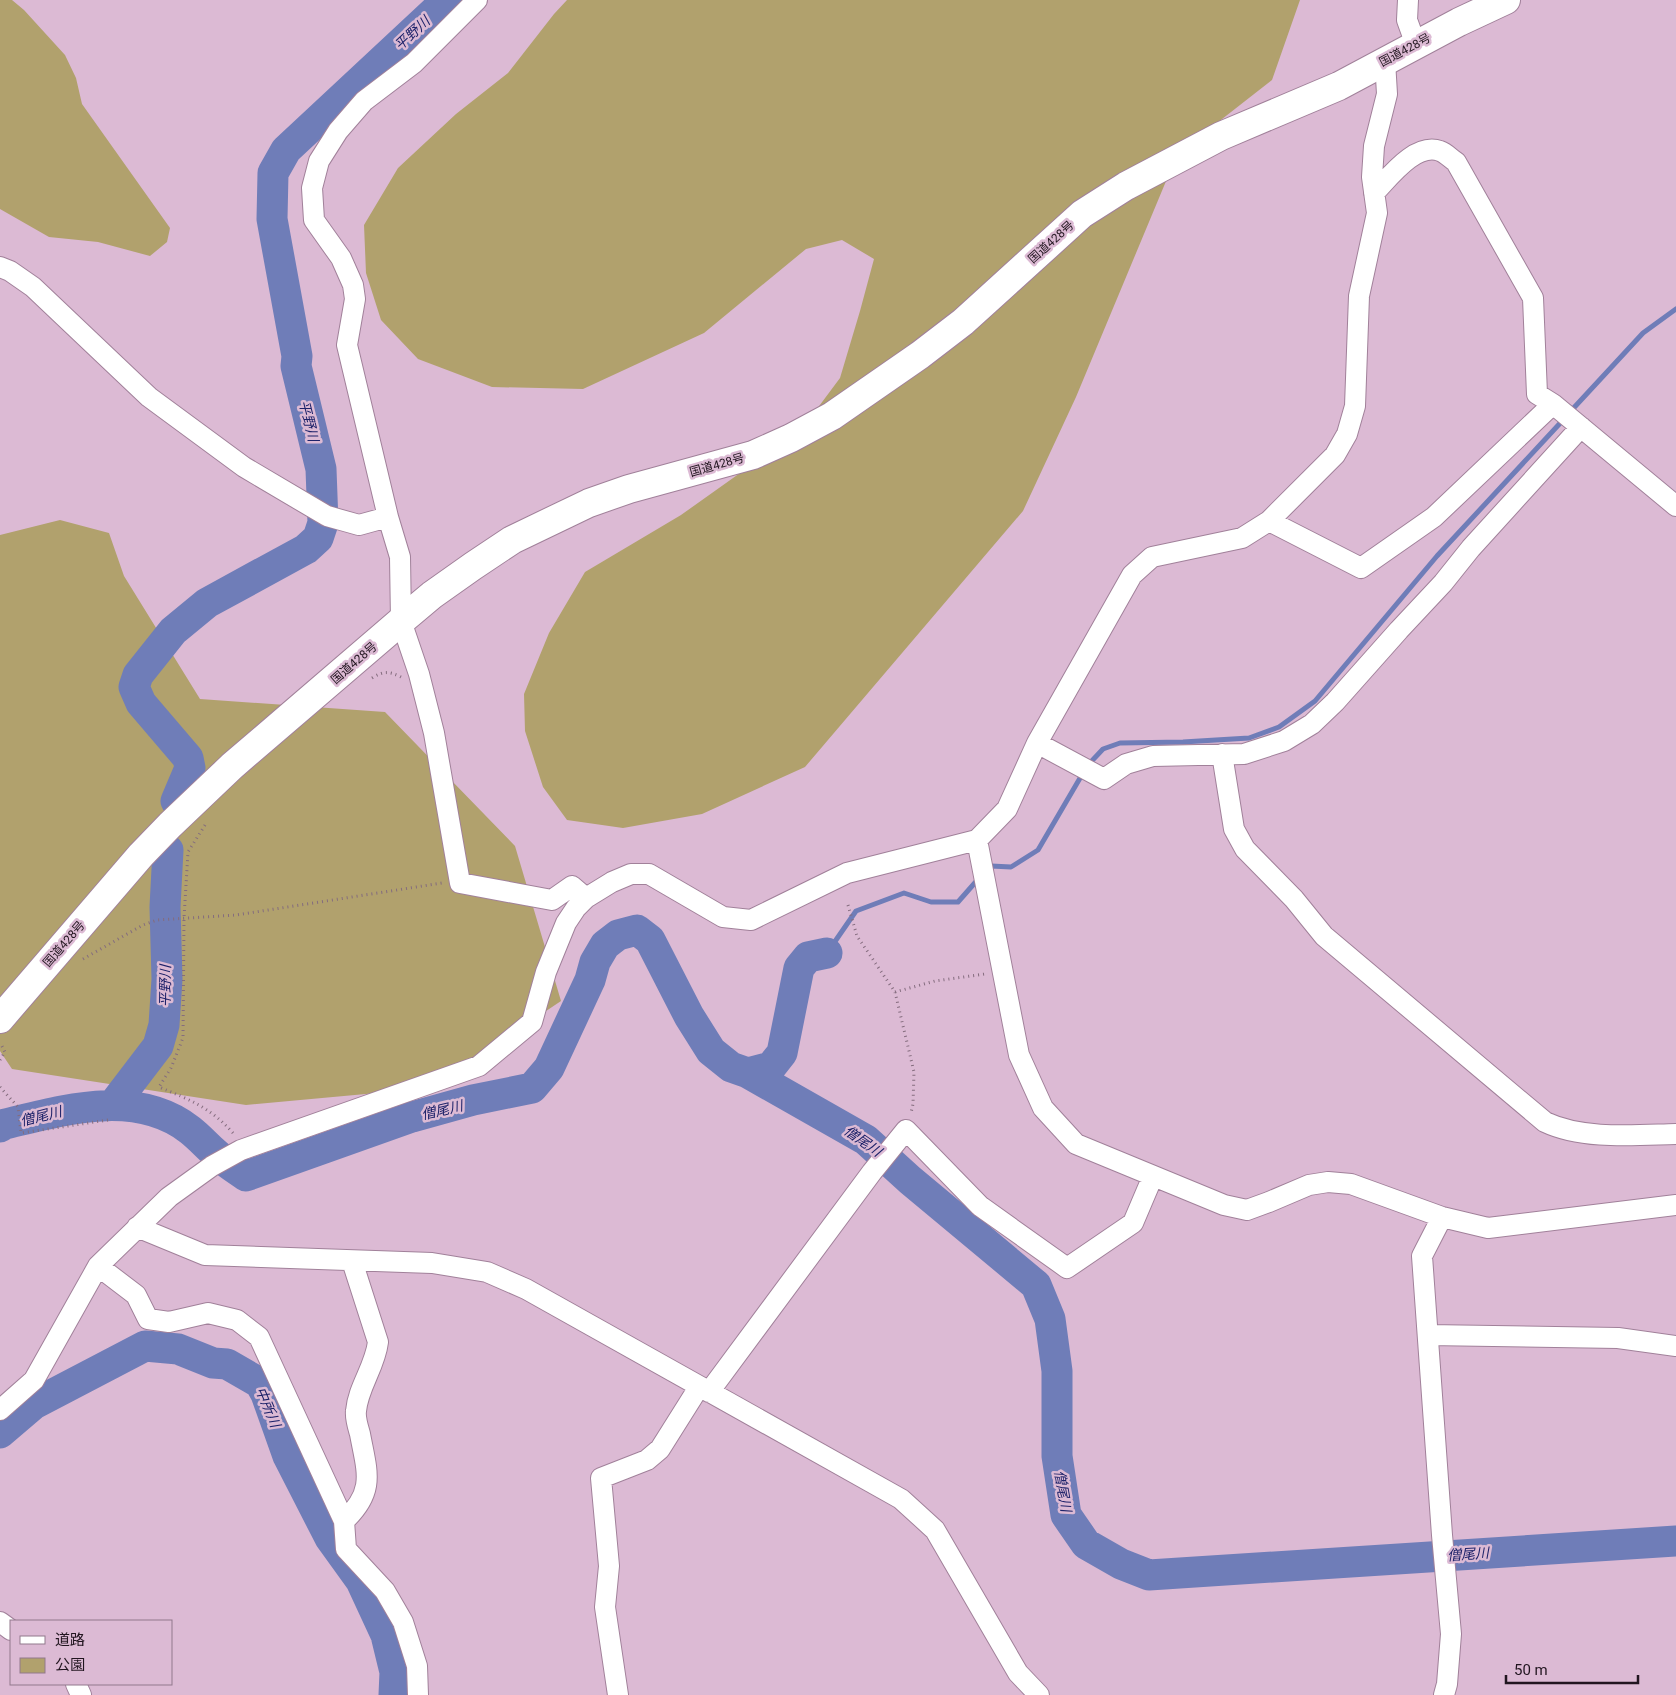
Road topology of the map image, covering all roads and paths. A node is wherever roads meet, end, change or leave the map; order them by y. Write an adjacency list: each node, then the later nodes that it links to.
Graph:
1 (477, 0): 11 (street)
2 (1408, 0): 4 (street)
3 (1506, 0): 4 (highway, 国道428号)
4 (1416, 44): 5 (highway, 国道428号)
5 (1385, 61): 6 (street); 13 (highway, 国道428号)
6 (1374, 193): 8 (street); 12 (street)
7 (0, 267): 11 (street)
8 (1553, 404): 9 (street); 12 (street)
9 (1581, 427): 10 (street); 17 (street)
10 (1676, 506)
11 (388, 518): 13 (street)
12 (1269, 521): 16 (street)
13 (401, 621): 15 (street); 27 (highway, 国道428号)
14 (364, 682): 15 (path)
15 (424, 696): 20 (street)
16 (1037, 743): 17 (street); 19 (street)
17 (1222, 754): 33 (street)
18 (206, 822): 23 (path)
19 (976, 840): 21 (street); 25 (street)
20 (460, 883): 21 (street); 23 (path)
21 (586, 898): 34 (street)
22 (848, 905): 26 (path)
23 (184, 918): 24 (path); 34 (path)
24 (78, 961)
25 (1003, 971): 26 (path); 35 (street)
26 (895, 992): 32 (path)
27 (0, 1019)
28 (0, 1045): 29 (path)
29 (0, 1060)
30 (0, 1087): 31 (path)
31 (108, 1120)
32 (906, 1130): 35 (street); 43 (street)
33 (1676, 1134)
34 (241, 1150): 38 (street)
35 (1153, 1176): 37 (street)
36 (1676, 1205): 37 (street)
37 (1442, 1217): 41 (street)
38 (137, 1227): 39 (street); 40 (street)
39 (352, 1260): 43 (street); 45 (street)
40 (98, 1266): 44 (street); 45 (street)
41 (1428, 1335): 42 (street); 49 (street)
42 (1676, 1346)
43 (704, 1390): 47 (street); 48 (street)
44 (0, 1410)
45 (344, 1521): 46 (street)
46 (418, 1695)
47 (618, 1695)
48 (1039, 1695)
49 (1444, 1695)

